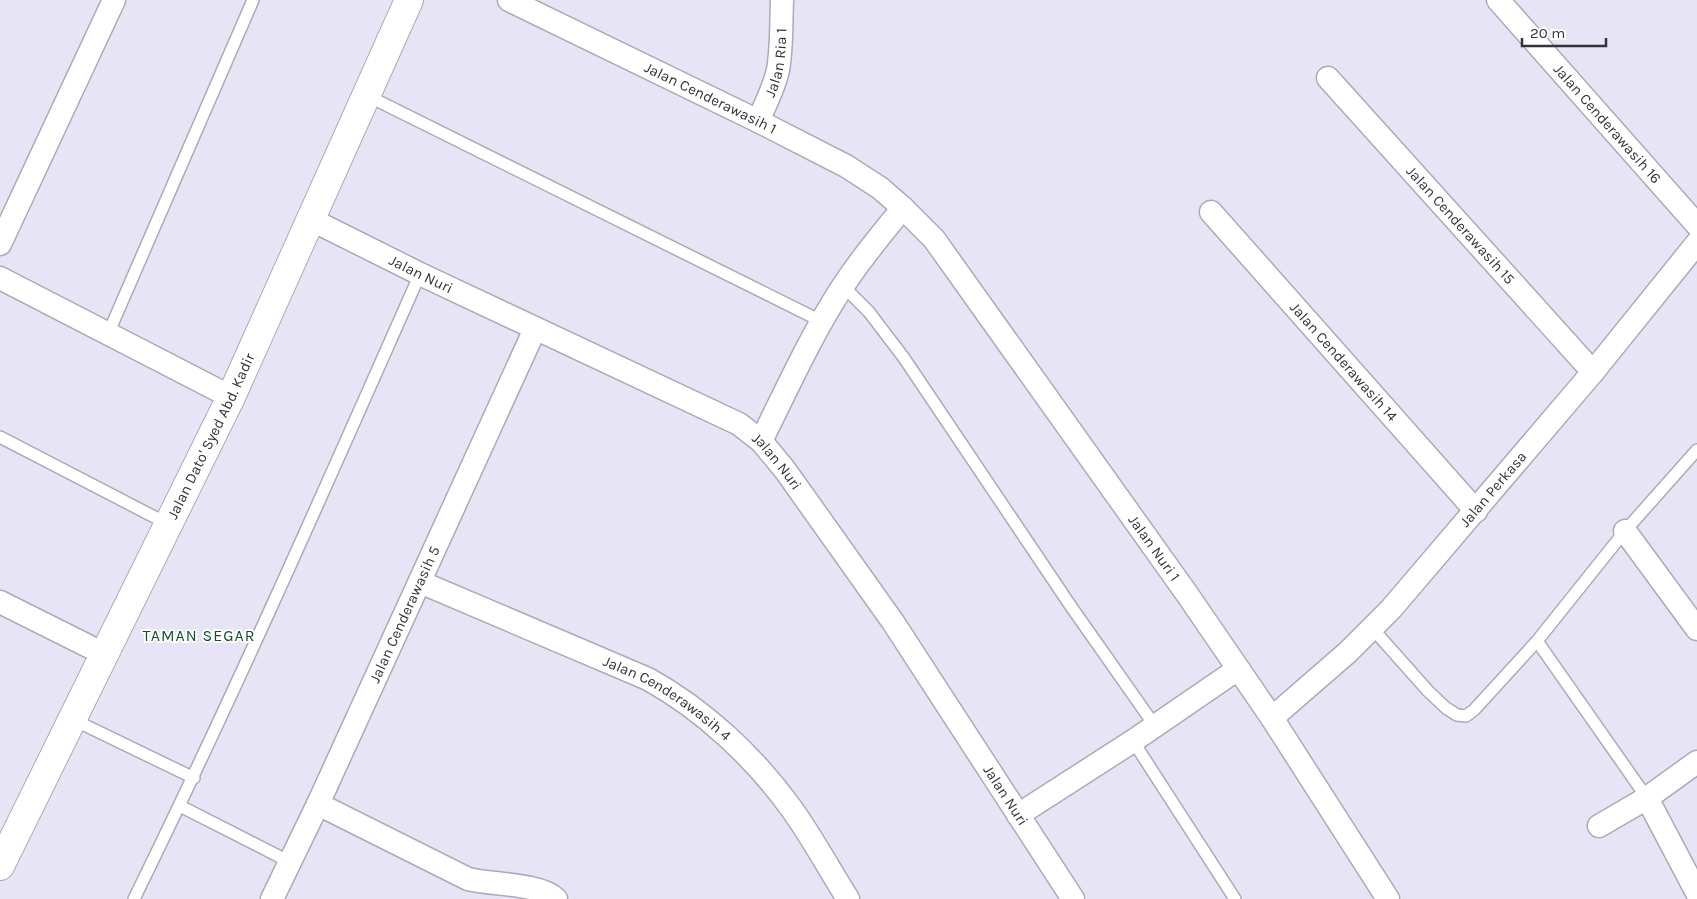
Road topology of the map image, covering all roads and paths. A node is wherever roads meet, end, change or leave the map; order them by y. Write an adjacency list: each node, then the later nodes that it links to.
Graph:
1 (114, 0): 15 (street)
2 (253, 0): 21 (lane)
3 (409, 0): 8 (street, Jalan Dato' Syed Abd. Kadir)
4 (509, 0): 9 (street, Jalan Cenderawasih 1)
5 (782, 0): 9 (street, Jalan Ria 1)
6 (1498, 0): 13 (street, Jalan Cenderawasih 16)
7 (1328, 78): 22 (street, Jalan Cenderawasih 15)
8 (366, 96): 12 (street, Jalan Dato' Syed Abd. Kadir); 19 (lane)
9 (758, 121): 10 (street, Jalan Cenderawasih 1)
10 (903, 208): 18 (street); 36 (street, Jalan Nuri 1)
11 (1211, 212): 27 (street, Jalan Cenderawasih 14)
12 (310, 219): 16 (street, Jalan Nuri); 23 (street, Jalan Dato' Syed Abd. Kadir)
13 (1697, 225)
14 (1697, 243): 22 (street, Jalan Perkasa)
15 (0, 244)
16 (420, 274): 20 (street, Jalan Nuri); 42 (lane)
17 (0, 278): 21 (street)
18 (843, 286): 19 (street); 39 (lane)
19 (822, 321): 25 (street)
20 (535, 329): 25 (street, Jalan Nuri); 30 (street, Jalan Cenderawasih 5)
21 (108, 334): 23 (street)
22 (1593, 372): 27 (street, Jalan Perkasa)
23 (231, 397): 28 (street, Jalan Dato' Syed Abd. Kadir)
24 (0, 437): 28 (lane)
25 (761, 441): 46 (street, Jalan Nuri)
26 (1697, 450): 29 (lane)
27 (1476, 511): 32 (street, Jalan Perkasa)
28 (168, 524): 35 (street, Jalan Dato' Syed Abd. Kadir)
29 (1625, 531): 33 (street); 34 (lane)
30 (420, 582): 44 (street, Jalan Cenderawasih 5); 51 (street, Jalan Cenderawasih 4)
31 (0, 602): 35 (street)
32 (1372, 628): 34 (lane); 37 (street, Jalan Perkasa)
33 (1697, 629)
34 (1537, 641): 43 (lane)
35 (104, 654): 38 (street, Jalan Dato' Syed Abd. Kadir)
36 (1238, 669): 37 (street, Jalan Nuri 1); 39 (street)
37 (1272, 718): 57 (street, Jalan Nuri 1)
38 (72, 719): 42 (lane); 49 (street, Jalan Dato' Syed Abd. Kadir)
39 (1155, 726): 40 (street)
40 (1133, 741): 46 (street); 56 (lane)
41 (1697, 762): 43 (street)
42 (194, 778): 45 (lane)
43 (1647, 798): 47 (street); 50 (street)
44 (318, 804): 48 (street, Jalan Cenderawasih 5); 54 (street)
45 (180, 806): 48 (lane); 52 (lane)
46 (1018, 815): 55 (street, Jalan Nuri)
47 (1599, 826)
48 (290, 862): 53 (street, Jalan Cenderawasih 5)
49 (0, 866)
50 (1697, 893)
51 (840, 896)
52 (134, 899)
53 (272, 899)
54 (556, 899)
55 (1072, 899)
56 (1235, 899)
57 (1388, 899)

